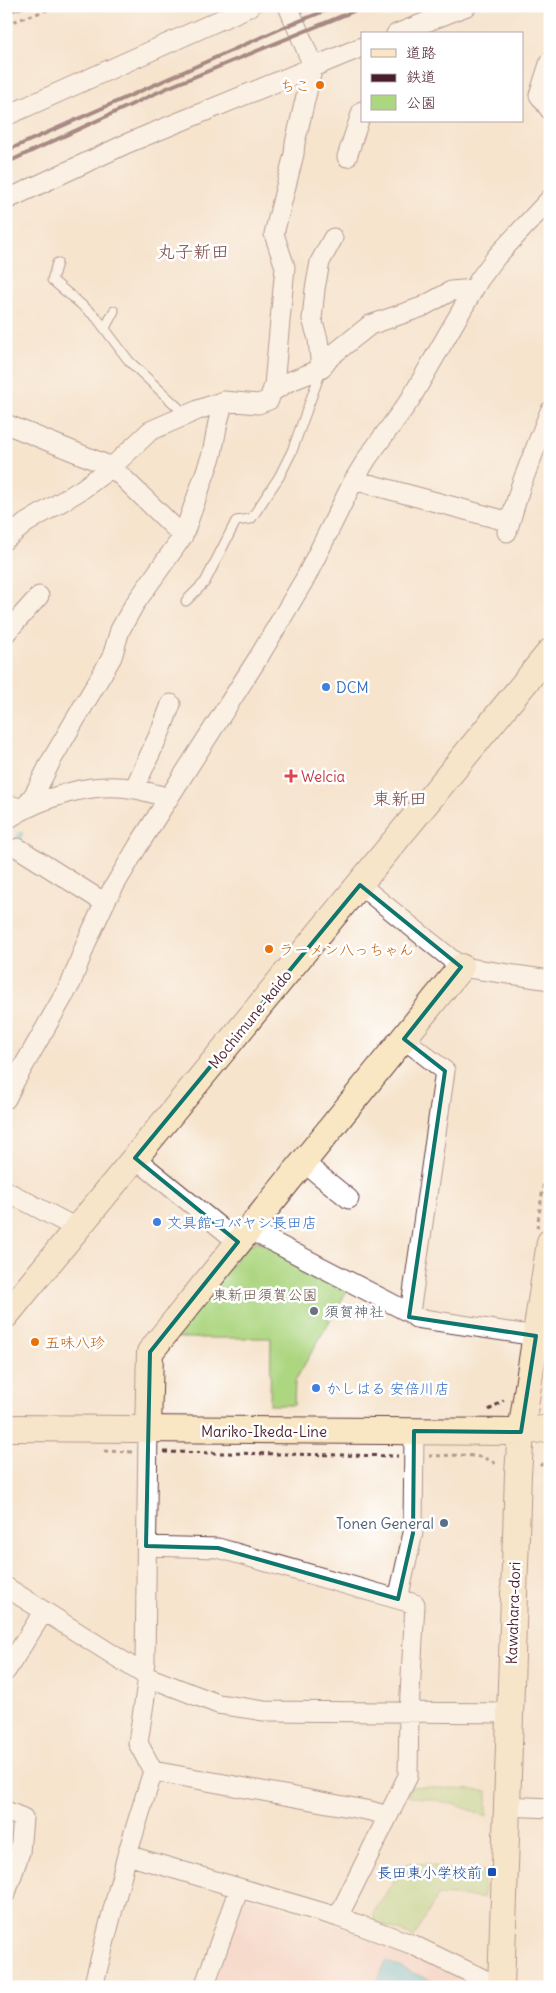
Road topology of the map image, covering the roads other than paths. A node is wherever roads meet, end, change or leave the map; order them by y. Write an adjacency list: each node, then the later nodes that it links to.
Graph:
1 (252, 6): 10 (street)
2 (288, 6): 7 (street)
3 (467, 6): 4 (street)
4 (401, 32)
5 (361, 52): 7 (street)
6 (550, 62): 8 (street)
7 (313, 66): 13 (street); 20 (street)
8 (550, 110)
9 (361, 114): 11 (street)
10 (6, 116)
11 (347, 157)
12 (550, 199): 16 (street)
13 (6, 200)
14 (333, 238): 19 (street)
15 (57, 263): 18 (lane)
16 (474, 289): 19 (street); 26 (street)
17 (114, 311): 18 (lane)
18 (105, 328): 23 (lane)
19 (321, 369): 20 (street); 30 (lane)
20 (272, 392): 21 (street)
21 (224, 401): 23 (street); 27 (street)
22 (550, 411): 26 (street)
23 (186, 415): 25 (street)
24 (6, 424): 25 (street)
25 (112, 467): 27 (street); 28 (street)
26 (354, 480): 37 (street)
27 (184, 536): 38 (street)
28 (6, 538)
29 (39, 596): 31 (street)
30 (186, 601)
31 (6, 632)
32 (550, 652): 35 (street, Mochimune-kaido)
33 (550, 663): 35 (street)
34 (171, 704): 36 (street)
35 (457, 766): 41 (street, Mochimune-kaido)
36 (134, 788): 37 (street); 38 (street)
37 (169, 798): 42 (street)
38 (15, 806): 39 (street)
39 (6, 820)
40 (18, 848): 42 (street)
41 (360, 885): 43 (street); 47 (street, Mochimune-kaido)
42 (105, 904): 46 (street)
43 (461, 967): 44 (street); 45 (street)
44 (550, 980)
45 (404, 1039): 48 (street); 54 (street)
46 (6, 1099)
47 (136, 1158): 51 (street, Mochimune-kaido); 52 (street)
48 (303, 1162): 50 (street); 52 (street)
49 (6, 1191): 51 (street)
50 (350, 1199)
51 (78, 1228): 55 (street, Mochimune-kaido)
52 (243, 1236): 54 (street); 61 (street)
53 (550, 1242): 56 (street, Kawahara-dori)
54 (410, 1313): 56 (street)
55 (6, 1315)
56 (536, 1336): 59 (street, Kawahara-dori)
57 (6, 1428): 61 (street, Mariko-Ikeda-Line)
58 (550, 1428): 59 (street, Mariko-Ikeda-Line)
59 (521, 1432): 60 (street, Mariko-Ikeda-Line); 62 (street, Mariko-Ikeda-Line); 70 (street, Kawahara-dori)
60 (550, 1438)
61 (148, 1441): 62 (street, Mariko-Ikeda-Line); 63 (street)
62 (413, 1444): 65 (street)
63 (146, 1546): 65 (street); 68 (street)
64 (6, 1586): 66 (street)
65 (398, 1599): 69 (street)
66 (44, 1611): 67 (street); 68 (street)
67 (6, 1671)
68 (146, 1675): 69 (street); 71 (street)
69 (409, 1712): 70 (street); 75 (street)
70 (509, 1712): 72 (street, Kawahara-dori)
71 (153, 1771): 75 (street); 76 (street)
72 (506, 1806): 73 (street); 82 (street, Kawahara-dori)
73 (550, 1808)
74 (6, 1811): 78 (street)
75 (388, 1816): 79 (street)
76 (127, 1855): 77 (street); 80 (street)
77 (239, 1888): 79 (street); 81 (street)
78 (6, 1893)
79 (338, 1917): 82 (street)
80 (93, 1987)
81 (204, 1987)
82 (500, 1987)

